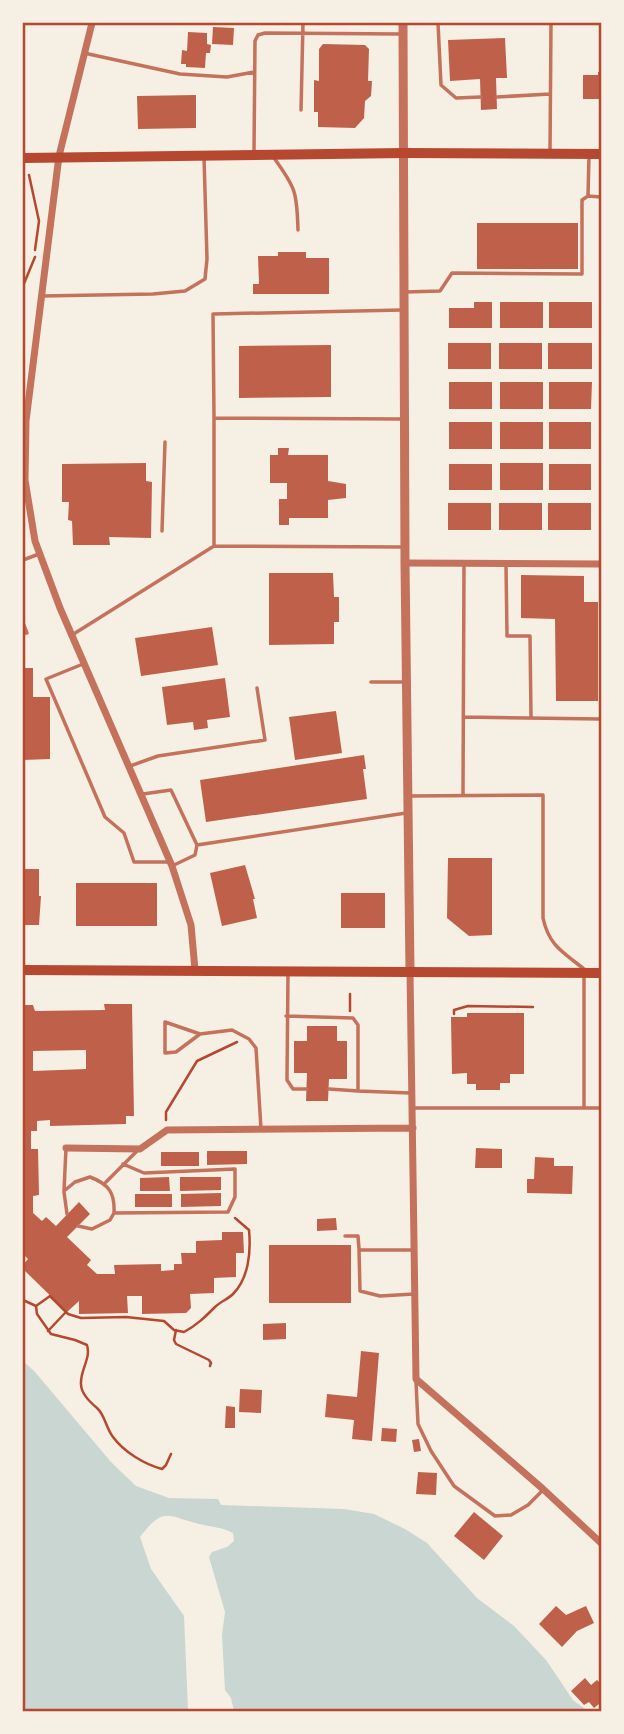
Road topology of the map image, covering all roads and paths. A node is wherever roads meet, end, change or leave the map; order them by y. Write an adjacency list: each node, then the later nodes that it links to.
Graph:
1 (92, 23): 8 (street)
2 (303, 23): 6 (lane)
3 (403, 23): 7 (street)
4 (438, 23): 11 (lane)
5 (551, 23): 10 (lane)
6 (303, 34): 7 (lane); 9 (lane); 13 (lane)
7 (403, 34): 14 (street)
8 (84, 53): 9 (lane); 21 (street)
9 (254, 72): 16 (lane)
10 (550, 94): 12 (lane); 15 (lane)
11 (481, 97)
12 (497, 97)
13 (301, 110)
14 (404, 153): 15 (main road); 17 (main road); 28 (street)
15 (550, 153): 18 (main road)
16 (254, 154): 17 (main road); 20 (main road)
17 (270, 154): 26 (lane)
18 (589, 154): 19 (main road); 24 (lane)
19 (601, 154)
20 (204, 155): 21 (main road); 29 (lane)
21 (59, 156): 22 (main road); 29 (street)
22 (23, 158)
23 (29, 175): 27 (path)
24 (588, 197): 25 (lane); 28 (lane)
25 (601, 197)
26 (298, 230)
27 (23, 286)
28 (405, 292): 30 (street)
29 (42, 296): 34 (street)
30 (405, 310): 31 (lane); 32 (street)
31 (214, 418): 32 (lane); 36 (lane)
32 (405, 419): 37 (street)
33 (165, 442): 35 (lane)
34 (24, 449): 38 (street)
35 (162, 531)
36 (214, 546): 37 (lane); 46 (lane)
37 (405, 547): 40 (street)
38 (39, 554): 39 (lane); 46 (street)
39 (23, 560)
40 (405, 563): 41 (street); 49 (street)
41 (464, 563): 42 (street); 51 (lane)
42 (506, 563): 43 (street); 52 (lane)
43 (601, 564)
44 (23, 623): 45 (lane)
45 (23, 634)
46 (71, 635): 47 (street)
47 (83, 664): 54 (street); 60 (lane)
48 (371, 682): 49 (lane)
49 (406, 682): 57 (street)
50 (257, 688): 54 (lane)
51 (463, 718): 52 (lane); 56 (lane)
52 (531, 718): 53 (lane)
53 (601, 719)
54 (128, 767): 55 (street)
55 (141, 795): 59 (lane); 60 (street)
56 (463, 795): 57 (lane); 65 (lane)
57 (408, 796): 58 (street)
58 (408, 813): 59 (lane); 64 (street)
59 (197, 845): 60 (lane)
60 (171, 864): 62 (street)
61 (23, 970): 62 (main road)
62 (195, 970): 63 (main road)
63 (288, 971): 64 (main road); 70 (lane)
64 (410, 971): 65 (main road); 77 (street)
65 (586, 973): 66 (main road); 79 (lane)
66 (601, 973)
67 (350, 994): 71 (path)
68 (533, 1007): 69 (path)
69 (454, 1014)
70 (286, 1016): 71 (lane); 74 (lane)
71 (350, 1017): 76 (lane)
72 (200, 1034): 72 (lane); 73 (lane)
73 (242, 1035): 81 (path); 83 (lane)
74 (307, 1089)
75 (328, 1089): 76 (lane)
76 (358, 1091): 77 (lane)
77 (412, 1093): 78 (street)
78 (413, 1108): 79 (lane); 82 (street)
79 (584, 1108): 80 (lane)
80 (601, 1108)
81 (164, 1123)
82 (413, 1128): 83 (street); 95 (street)
83 (261, 1129): 85 (street)
84 (66, 1148): 85 (street); 88 (lane)
85 (140, 1149): 86 (lane)
86 (124, 1164): 87 (lane); 89 (lane)
87 (106, 1182): 88 (lane); 90 (lane)
88 (64, 1191): 91 (lane)
89 (228, 1212): 90 (lane); 100 (path)
90 (114, 1213): 92 (lane)
91 (67, 1214)
92 (78, 1226)
93 (345, 1236): 94 (lane)
94 (359, 1250): 95 (lane); 96 (lane)
95 (414, 1250): 96 (street)
96 (415, 1294): 103 (street)
97 (23, 1300): 98 (path)
98 (36, 1306): 99 (path); 101 (path)
99 (66, 1312): 100 (path); 101 (path)
100 (176, 1330): 102 (path)
101 (48, 1331): 104 (path)
102 (210, 1366)
103 (416, 1379): 105 (street); 105 (lane)
104 (171, 1454)
105 (543, 1489): 106 (street)
106 (601, 1543)

